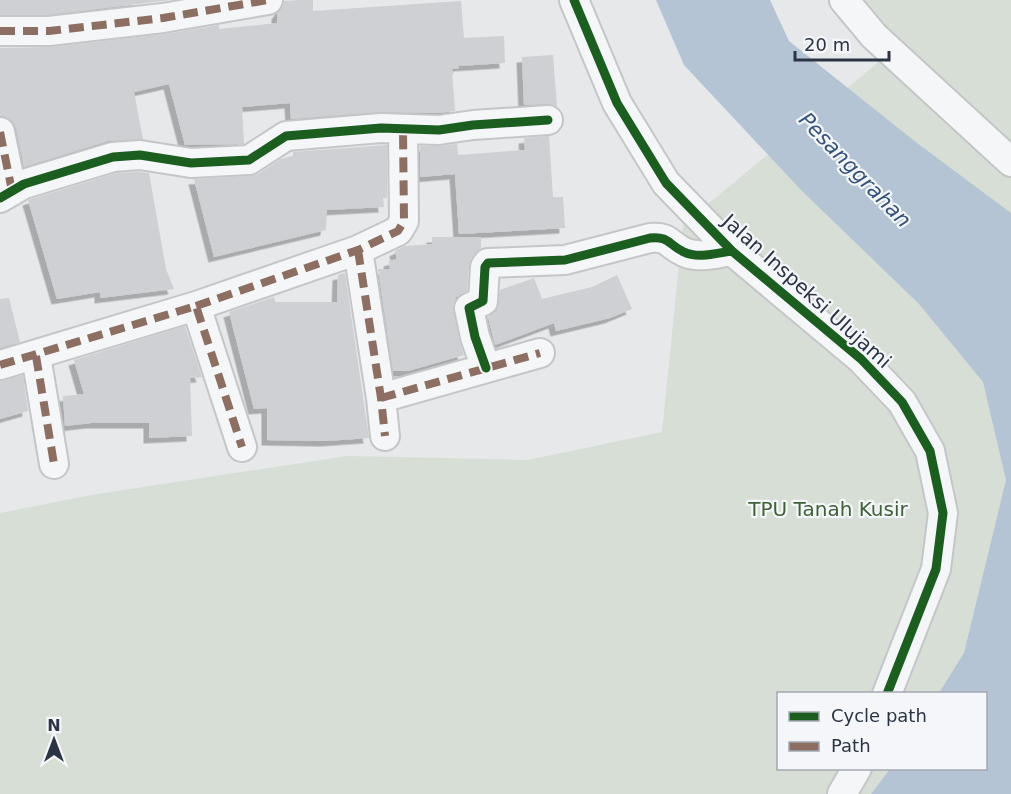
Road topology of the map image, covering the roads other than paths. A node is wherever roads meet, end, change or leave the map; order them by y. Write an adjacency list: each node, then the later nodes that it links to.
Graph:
1 (268, 0): 4 (street)
2 (574, 0): 12 (street, Jalan Inspeksi Ulujami)
3 (844, 0): 9 (street)
4 (200, 5): 5 (street)
5 (0, 31)
6 (548, 120): 7 (street)
7 (403, 129): 10 (street); 11 (street)
8 (0, 132): 10 (street)
9 (1011, 162)
10 (6, 194)
11 (358, 250): 13 (street); 18 (street)
12 (732, 251): 17 (street); 22 (street, Jalan Inspeksi Ulujami)
13 (196, 306): 15 (street); 20 (street)
14 (540, 353): 17 (street)
15 (36, 356): 16 (street); 21 (street)
16 (0, 365)
17 (486, 368): 18 (street)
18 (381, 398): 19 (street)
19 (385, 436)
20 (242, 447)
21 (54, 464)
22 (887, 692)
23 (856, 770): 24 (street)
24 (842, 794)

